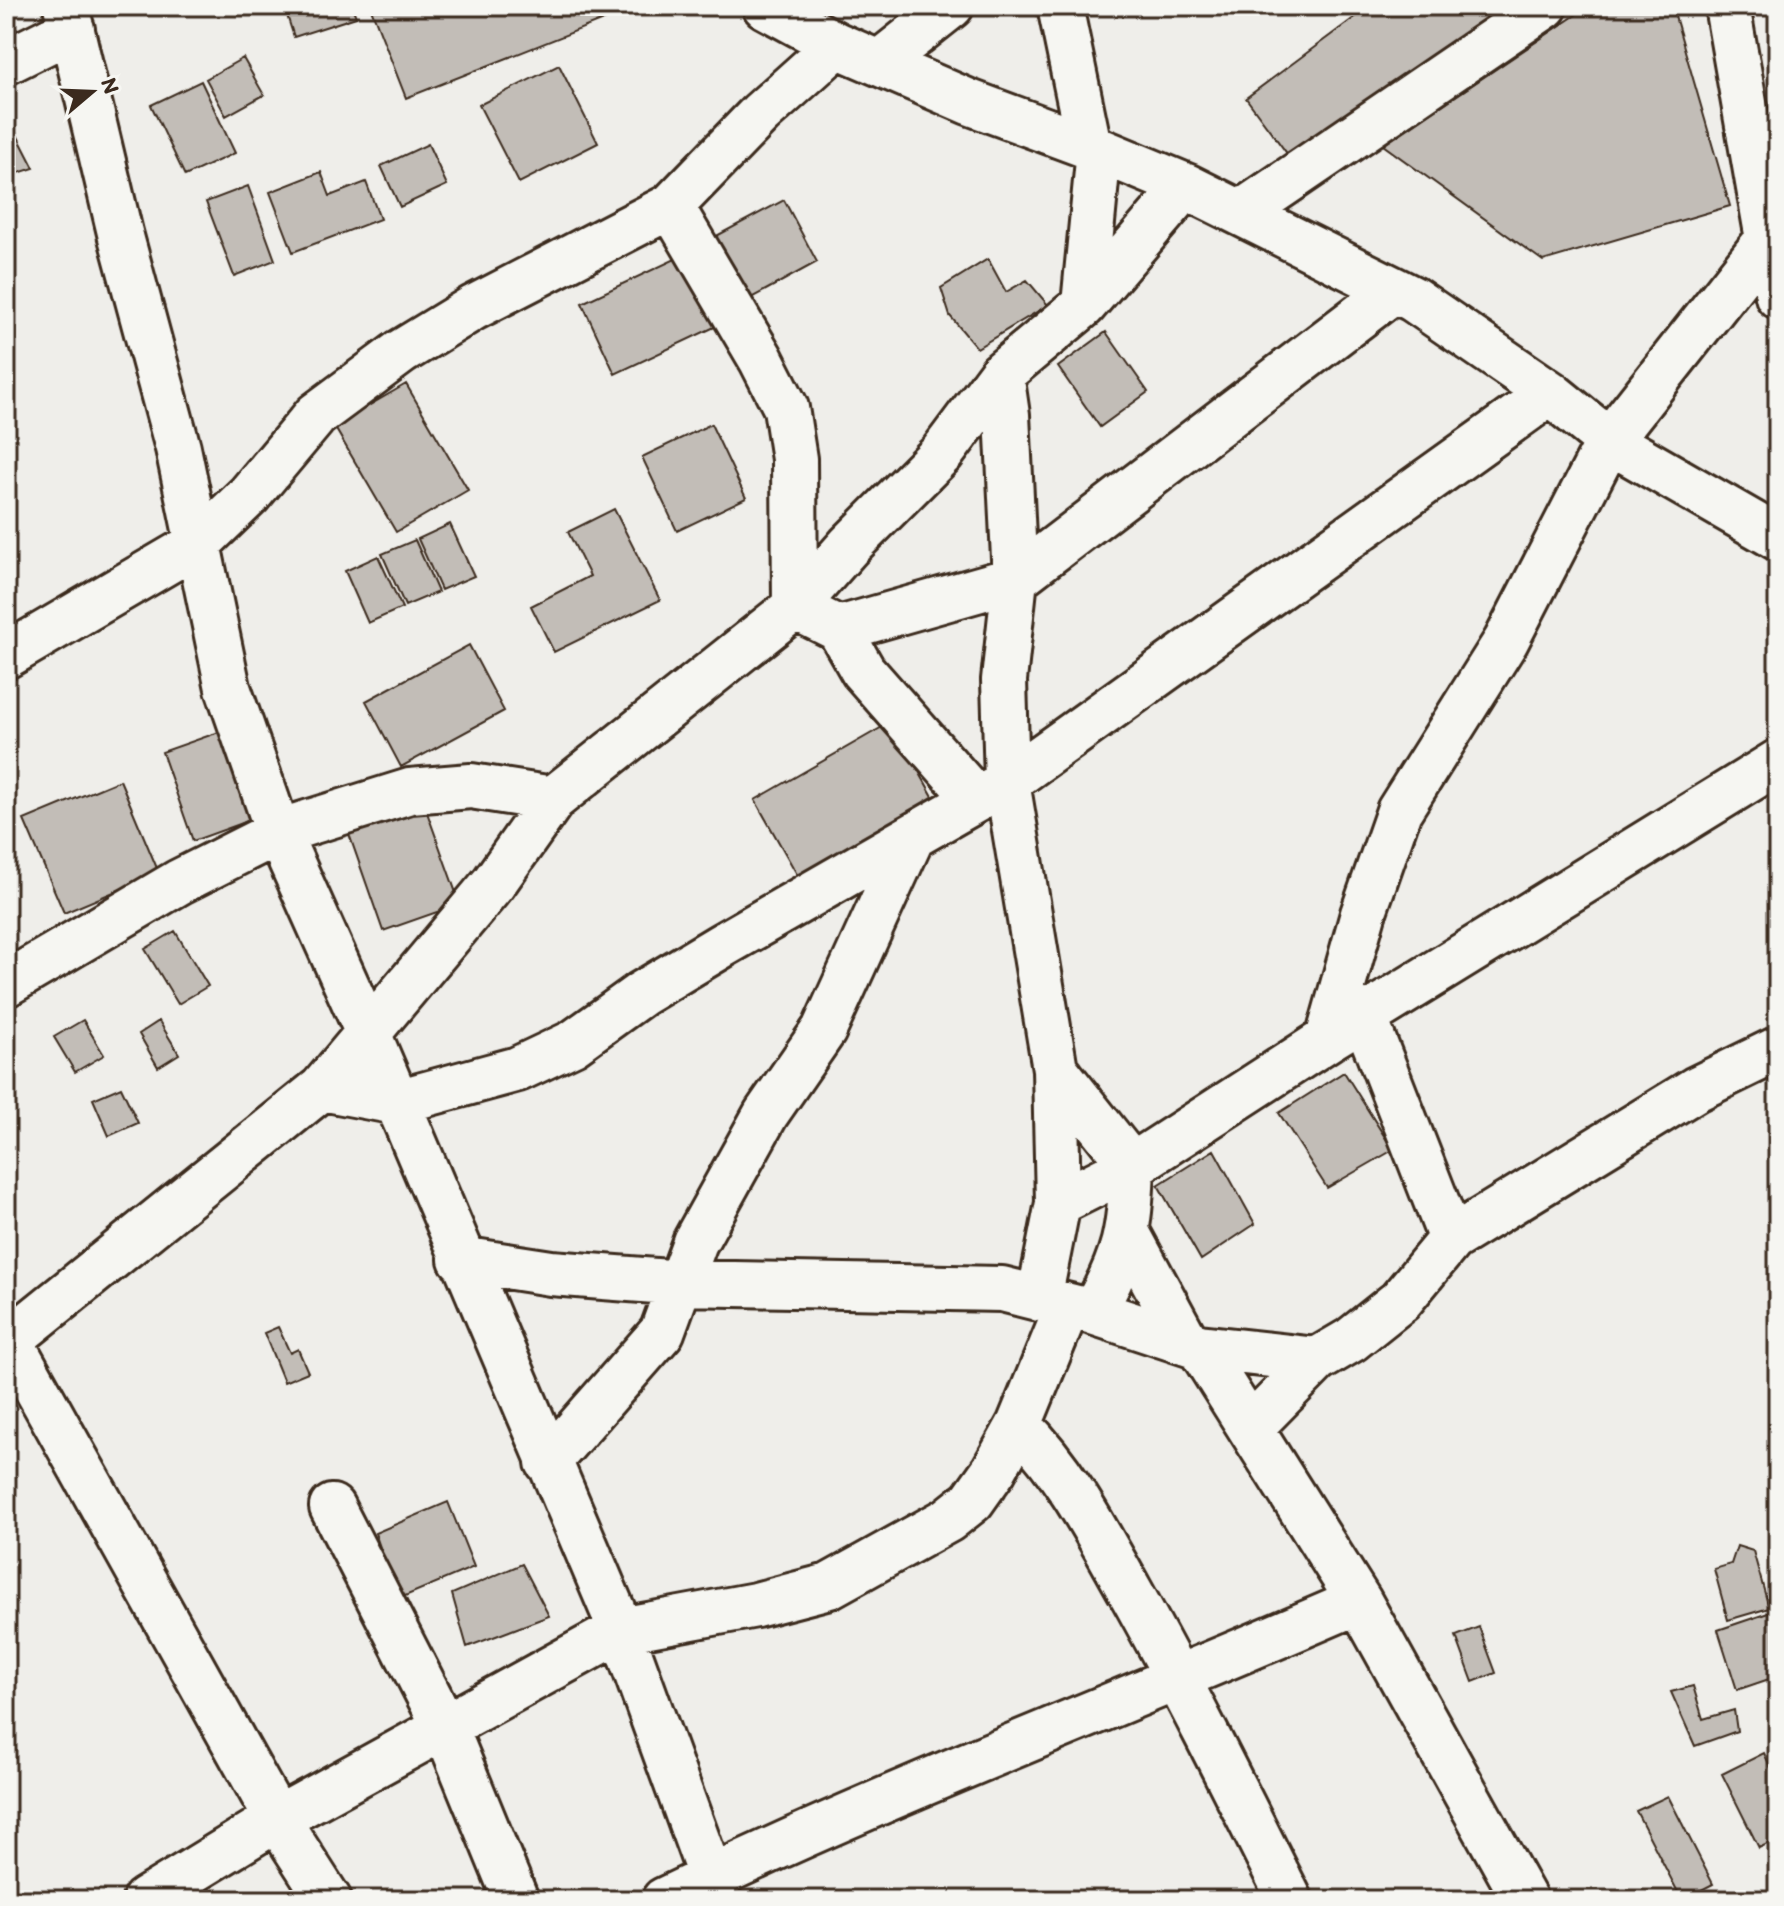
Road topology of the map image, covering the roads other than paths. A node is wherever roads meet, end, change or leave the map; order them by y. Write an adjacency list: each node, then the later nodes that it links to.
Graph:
1 (765, 6): 7 (street)
2 (951, 6): 9 (street)
3 (1060, 6): 10 (street)
4 (1545, 6): 13 (street)
5 (1727, 6): 14 (street)
6 (69, 18): 8 (street); 22 (street)
7 (837, 45): 9 (street); 12 (street)
8 (6, 62)
9 (879, 63): 10 (street)
10 (1094, 148): 11 (street); 17 (street)
11 (1186, 186): 13 (street); 17 (street)
12 (671, 206): 22 (street); 24 (street)
13 (1241, 213): 15 (street)
14 (1768, 239): 16 (street); 20 (street)
15 (1394, 290): 19 (street); 23 (street)
16 (1778, 296)
17 (1084, 305): 18 (street)
18 (1001, 374): 23 (street); 24 (street)
19 (1550, 393): 20 (street); 28 (street)
20 (1609, 441): 21 (street); 35 (street)
21 (1778, 538)
22 (199, 543): 26 (street); 30 (street)
23 (1015, 579): 25 (street); 28 (street)
24 (795, 607): 25 (street); 29 (street)
25 (839, 629): 28 (street)
26 (6, 656)
27 (1778, 762): 33 (street)
28 (992, 790): 31 (street); 37 (street)
29 (553, 799): 30 (street); 34 (street)
30 (278, 832): 32 (street); 34 (street)
31 (912, 837): 39 (street); 45 (street)
32 (6, 984)
33 (1364, 1016): 35 (street); 43 (street)
34 (368, 1033): 38 (street); 39 (street)
35 (1328, 1039): 40 (street)
36 (1778, 1049): 43 (street)
37 (1055, 1069): 40 (street); 41 (street)
38 (322, 1088): 39 (street); 47 (street)
39 (397, 1102): 44 (street)
40 (1132, 1166): 41 (street); 42 (street)
41 (1058, 1203): 46 (street)
42 (1128, 1234): 46 (street); 48 (street)
43 (1451, 1239): 49 (street)
44 (461, 1259): 45 (street); 52 (street)
45 (682, 1283): 46 (street); 52 (street)
46 (1066, 1306): 48 (street); 50 (street)
47 (8, 1341): 58 (street)
48 (1193, 1345): 49 (street); 51 (street)
49 (1317, 1360): 51 (street)
50 (1019, 1425): 55 (street); 56 (street)
51 (1250, 1428): 54 (street)
52 (548, 1462): 55 (street)
53 (332, 1507): 57 (street)
54 (1359, 1601): 56 (street); 65 (street)
55 (621, 1630): 57 (street); 59 (street)
56 (1179, 1679): 59 (street); 64 (street)
57 (446, 1729): 58 (street); 62 (street)
58 (277, 1819): 60 (street); 61 (street)
59 (715, 1889): 63 (street)
60 (145, 1900)
61 (329, 1900)
62 (516, 1900)
63 (664, 1900)
64 (1290, 1900)
65 (1525, 1900)

